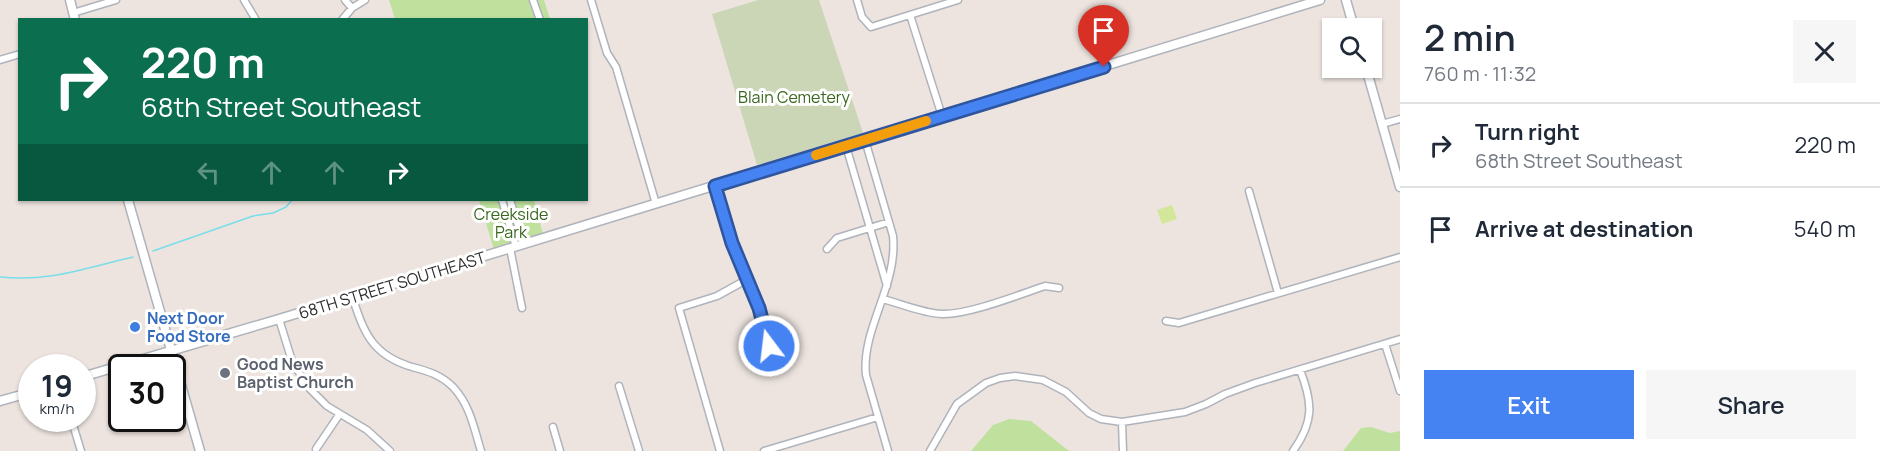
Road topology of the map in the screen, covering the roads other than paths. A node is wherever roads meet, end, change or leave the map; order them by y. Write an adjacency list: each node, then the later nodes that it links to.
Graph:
1 (70, 0): 14 (main road)
2 (116, 0): 14 (street)
3 (244, 0): 15 (street)
4 (345, 0): 12 (street)
5 (365, 0): 12 (street)
6 (533, 0): 17 (street)
7 (591, 0): 33 (street)
8 (857, 0): 13 (street)
9 (958, 0): 13 (street)
10 (1320, 0): 22 (main road, 68TH STREET SOUTHEAST)
11 (1346, 0): 18 (main road)
12 (352, 8): 16 (street)
13 (910, 15): 22 (street)
14 (74, 16)
15 (255, 18)
16 (344, 18)
17 (539, 18)
18 (1351, 18)
19 (18, 55): 20 (street)
20 (0, 60)
21 (1369, 78): 24 (main road)
22 (942, 116): 25 (main road, 68TH STREET SOUTHEAST)
23 (1400, 119): 24 (street)
24 (1382, 124): 28 (main road)
25 (865, 140): 26 (main road, 68TH STREET SOUTHEAST); 34 (street)
26 (846, 146): 27 (main road, 68TH STREET SOUTHEAST); 35 (street)
27 (715, 186): 33 (main road, 68TH STREET SOUTHEAST); 39 (street)
28 (1400, 187)
29 (1249, 191): 42 (street)
30 (128, 201): 50 (main road)
31 (502, 201): 36 (street)
32 (510, 201): 36 (street)
33 (656, 204): 36 (main road, 68TH STREET SOUTHEAST)
34 (888, 222): 35 (street); 40 (street)
35 (870, 228): 37 (street); 40 (street)
36 (516, 246): 43 (main road, 68TH STREET SOUTHEAST); 45 (street)
37 (827, 249)
38 (1400, 257): 42 (street)
39 (746, 280): 51 (street); 70 (street)
40 (887, 286): 44 (street)
41 (1059, 288): 44 (street)
42 (1278, 293): 47 (street)
43 (352, 296): 46 (main road, 68TH STREET SOUTHEAST); 67 (street)
44 (883, 299): 59 (street)
45 (522, 308)
46 (279, 319): 50 (main road, 68TH STREET SOUTHEAST); 58 (street)
47 (1166, 321)
48 (1400, 339): 49 (street)
49 (1385, 344): 52 (street); 55 (street)
50 (172, 352): 53 (main road, 68TH STREET SOUTHEAST); 65 (main road)
51 (774, 365)
52 (1300, 370): 60 (street); 75 (street)
53 (96, 373)
54 (620, 386): 69 (street)
55 (1400, 391)
56 (18, 396): 57 (main road)
57 (0, 401)
58 (339, 415): 63 (street); 66 (street)
59 (878, 417): 71 (street); 72 (street)
60 (1122, 422): 73 (street); 74 (street)
61 (553, 427): 68 (street)
62 (75, 432): 64 (street)
63 (316, 449)
64 (81, 451)
65 (200, 451)
66 (390, 451)
67 (481, 451)
68 (560, 451)
69 (639, 451)
70 (720, 451)
71 (764, 451)
72 (888, 451)
73 (930, 451)
74 (1123, 451)
75 (1293, 451)

